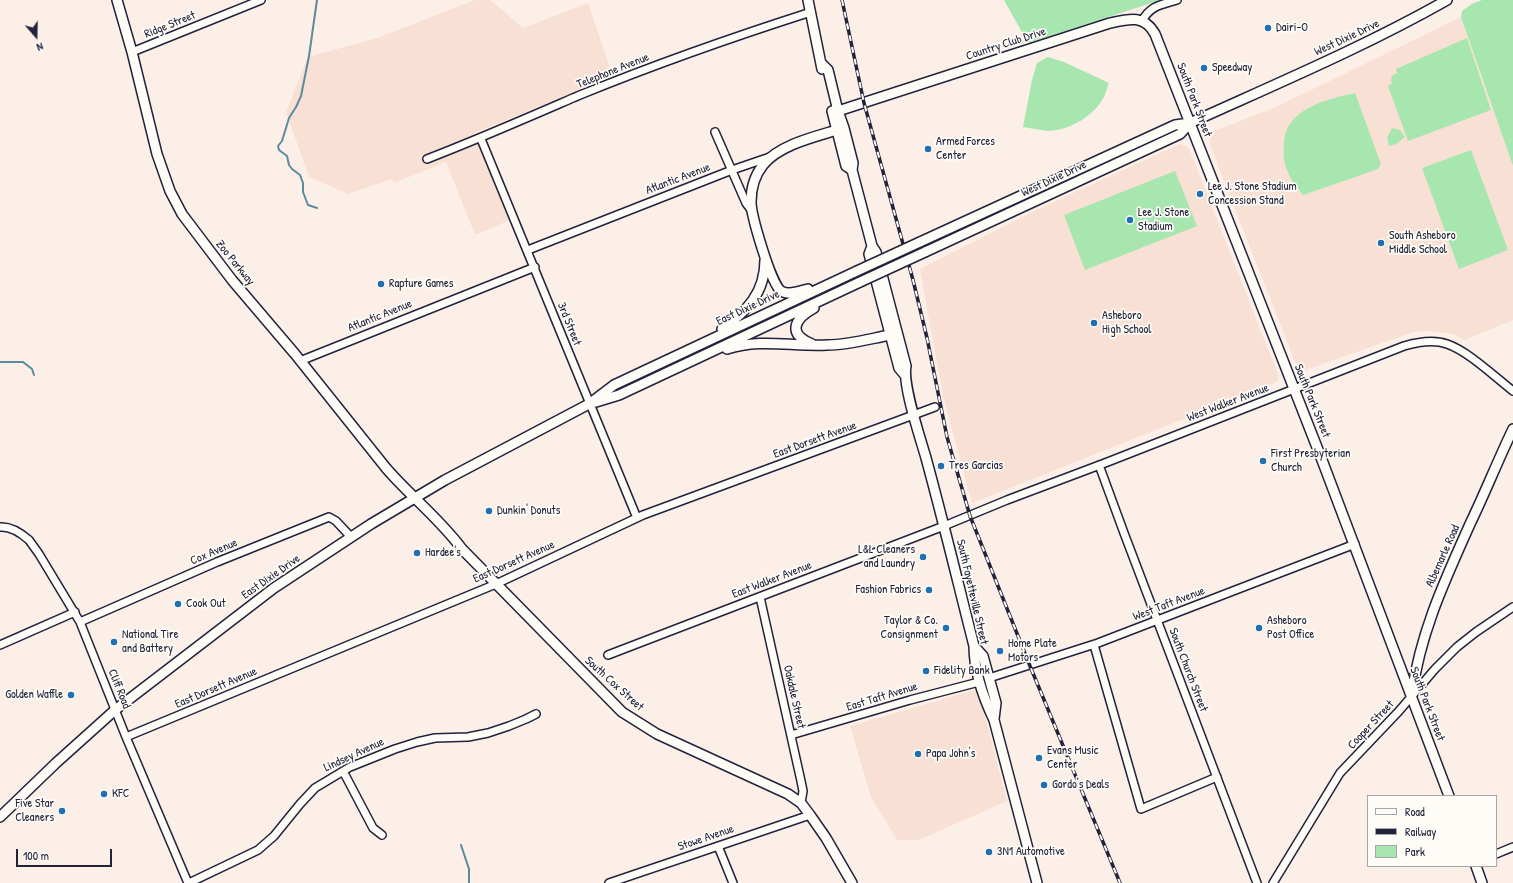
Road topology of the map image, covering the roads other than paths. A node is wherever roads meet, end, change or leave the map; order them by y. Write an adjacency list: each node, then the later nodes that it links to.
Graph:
1 (117, 0): 8 (main road, Zoo Parkway)
2 (262, 0): 8 (street, Ridge Street)
3 (808, 0): 6 (main road, South Fayetteville Street)
4 (1177, 0): 7 (street)
5 (1447, 0): 11 (main road, West Dixie Drive)
6 (811, 12): 9 (main road, South Fayetteville Street); 14 (street, Telephone Avenue)
7 (1142, 21): 10 (main road, Country Club Drive); 11 (main road, South Park Street)
8 (132, 52): 32 (main road, Zoo Parkway)
9 (822, 64): 10 (main road, South Fayetteville Street); 12 (main road, South Fayetteville Street)
10 (838, 111): 18 (main road, South Fayetteville Street)
11 (1190, 123): 20 (main road, West Dixie Drive); 23 (main road, West Dixie Drive); 34 (main road, South Park Street)
12 (837, 130): 15 (main road, Atlantic Avenue); 18 (main road, South Fayetteville Street)
13 (715, 132): 17 (street)
14 (481, 139): 16 (street, Telephone Avenue); 22 (street, 3rd Street)
15 (772, 156): 17 (street, Atlantic Avenue); 19 (main road)
16 (427, 159)
17 (732, 170): 19 (street); 22 (street, Atlantic Avenue)
18 (852, 170): 21 (main road, South Fayetteville Street)
19 (751, 210): 24 (main road)
20 (920, 242): 26 (main road, East Dixie Drive, bridge)
21 (872, 246): 28 (main road, South Fayetteville Street); 33 (main road, South Fayetteville Street)
22 (528, 250): 25 (street, 3rd Street)
23 (925, 252): 27 (main road, East Dixie Drive, bridge)
24 (765, 254): 26 (main road); 29 (main road)
25 (535, 267): 32 (street, Atlantic Avenue); 36 (street, 3rd Street)
26 (830, 283): 29 (main road, East Dixie Drive)
27 (827, 296): 30 (main road); 31 (main road, East Dixie Drive)
28 (890, 335): 30 (main road); 33 (main road, South Fayetteville Street)
29 (701, 343): 36 (main road, East Dixie Drive)
30 (815, 345): 31 (main road)
31 (711, 351): 36 (main road, East Dixie Drive)
32 (300, 361): 41 (main road, Zoo Parkway)
33 (904, 374): 38 (main road, South Fayetteville Street)
34 (1294, 389): 35 (street, West Walker Avenue); 40 (street, West Walker Avenue); 46 (main road, South Park Street)
35 (1513, 391)
36 (589, 404): 41 (main road, East Dixie Drive); 42 (street, 3rd Street)
37 (935, 407): 38 (street, East Dorsett Avenue)
38 (914, 415): 42 (street, East Dorsett Avenue); 43 (main road, South Fayetteville Street)
39 (1513, 429): 59 (main road, Albemarle Road)
40 (1099, 465): 43 (street, West Walker Avenue); 51 (street, South Church Street)
41 (414, 499): 45 (main road, East Dixie Drive); 47 (main road, South Cox Street)
42 (637, 518): 47 (street, East Dorsett Avenue)
43 (944, 526): 48 (street, East Walker Avenue); 55 (main road, South Fayetteville Street)
44 (0, 527): 50 (street, Cliff Road)
45 (351, 537): 52 (street, Cox Avenue); 60 (main road, East Dixie Drive)
46 (1355, 544): 51 (street, West Taft Avenue); 59 (main road, South Park Street)
47 (496, 584): 65 (street, East Dorsett Avenue); 69 (main road, South Cox Street)
48 (760, 596): 56 (street, East Walker Avenue); 64 (street, Oakdale Street)
49 (1513, 607): 59 (street, Cooper Street)
50 (75, 612): 52 (street, Cliff Road); 54 (street)
51 (1158, 620): 53 (street, West Taft Avenue); 67 (street, South Church Street)
52 (80, 622): 60 (street, Cliff Road)
53 (1094, 644): 57 (street, West Taft Avenue); 67 (street)
54 (0, 645)
55 (974, 650): 57 (main road); 58 (main road, South Fayetteville Street)
56 (608, 655)
57 (989, 678): 61 (main road)
58 (979, 682): 61 (main road); 63 (main road, South Fayetteville Street); 64 (street, East Taft Avenue)
59 (1411, 697): 68 (main road, South Park Street); 83 (street, Cooper Street)
60 (115, 710): 65 (street, Cliff Road); 71 (main road, East Dixie Drive)
61 (995, 711): 63 (main road)
62 (536, 714): 66 (street, Lindsey Avenue)
63 (994, 720): 81 (main road, South Fayetteville Street)
64 (791, 735): 69 (street, Oakdale Street)
65 (126, 737): 77 (street, Cliff Road)
66 (344, 771): 72 (street); 77 (street, Lindsey Avenue)
67 (1217, 777): 82 (street, South Church Street)
68 (1449, 795)
69 (801, 803): 70 (main road, South Cox Street)
70 (810, 815): 73 (street, Stowe Avenue); 80 (main road, South Cox Street)
71 (0, 817)
72 (382, 835)
73 (718, 846): 78 (street, Stowe Avenue); 79 (street)
74 (1513, 847): 75 (street)
75 (1497, 854)
76 (1476, 867): 84 (main road)
77 (188, 883)
78 (609, 883)
79 (733, 883)
80 (852, 883)
81 (1037, 883)
82 (1257, 883)
83 (1273, 883)
84 (1482, 883)

